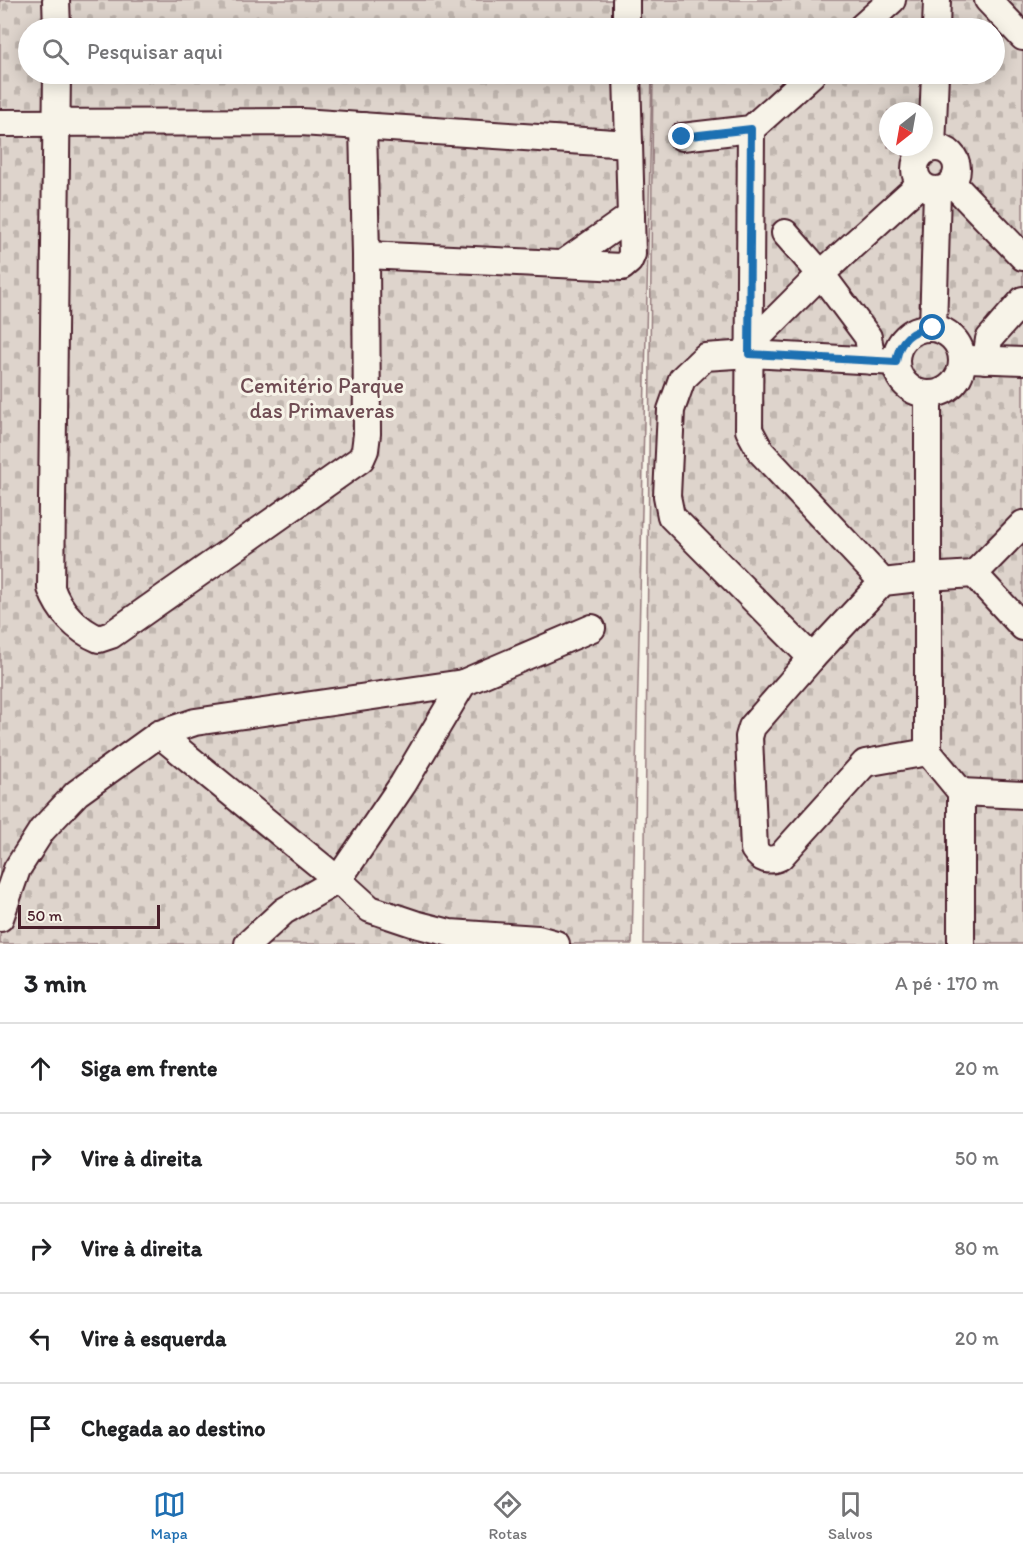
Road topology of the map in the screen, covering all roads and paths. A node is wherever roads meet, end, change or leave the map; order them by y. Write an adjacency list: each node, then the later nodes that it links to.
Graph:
1 (56, 0): 6 (lane)
2 (626, 0): 7 (lane)
3 (892, 0): 8 (lane)
4 (937, 0): 9 (lane)
5 (988, 0): 10 (lane)
6 (57, 18)
7 (626, 18)
8 (872, 18)
9 (936, 18)
10 (1023, 36)
11 (57, 84): 16 (lane)
12 (627, 84): 20 (lane)
13 (801, 84): 18 (lane)
14 (935, 84): 21 (lane)
15 (0, 123): 16 (lane)
16 (56, 123): 17 (lane); 26 (lane)
17 (363, 126): 20 (lane); 26 (lane)
18 (751, 129): 19 (lane); 32 (lane)
19 (682, 137)
20 (629, 144): 24 (lane)
21 (933, 148): 23 (lane)
22 (919, 156): 23 (lane)
23 (936, 186): 27 (lane); 29 (lane); 31 (lane)
24 (631, 216): 28 (lane); 28 (lane)
25 (785, 233): 29 (lane)
26 (366, 255): 28 (lane)
27 (1023, 257)
28 (564, 263)
29 (821, 274): 32 (lane); 35 (lane)
30 (1023, 300): 33 (lane)
31 (933, 328): 33 (lane); 35 (lane)
32 (749, 351): 35 (lane); 40 (lane); 43 (lane)
33 (974, 360): 34 (lane); 36 (lane)
34 (1023, 361)
35 (884, 362): 36 (lane)
36 (928, 393): 39 (lane)
37 (1023, 524): 38 (lane)
38 (974, 574): 39 (lane); 41 (lane)
39 (927, 577): 40 (lane); 46 (lane)
40 (883, 582): 43 (lane)
41 (1023, 627)
42 (592, 628): 44 (lane)
43 (812, 658): 46 (lane)
44 (463, 683): 45 (lane); 49 (lane)
45 (159, 734): 49 (lane); 50 (lane)
46 (928, 752): 47 (lane)
47 (961, 792): 48 (lane); 53 (lane)
48 (1023, 795)
49 (338, 880): 51 (lane); 52 (lane)
50 (0, 918)
51 (542, 942)
52 (248, 944)
53 (961, 944)

